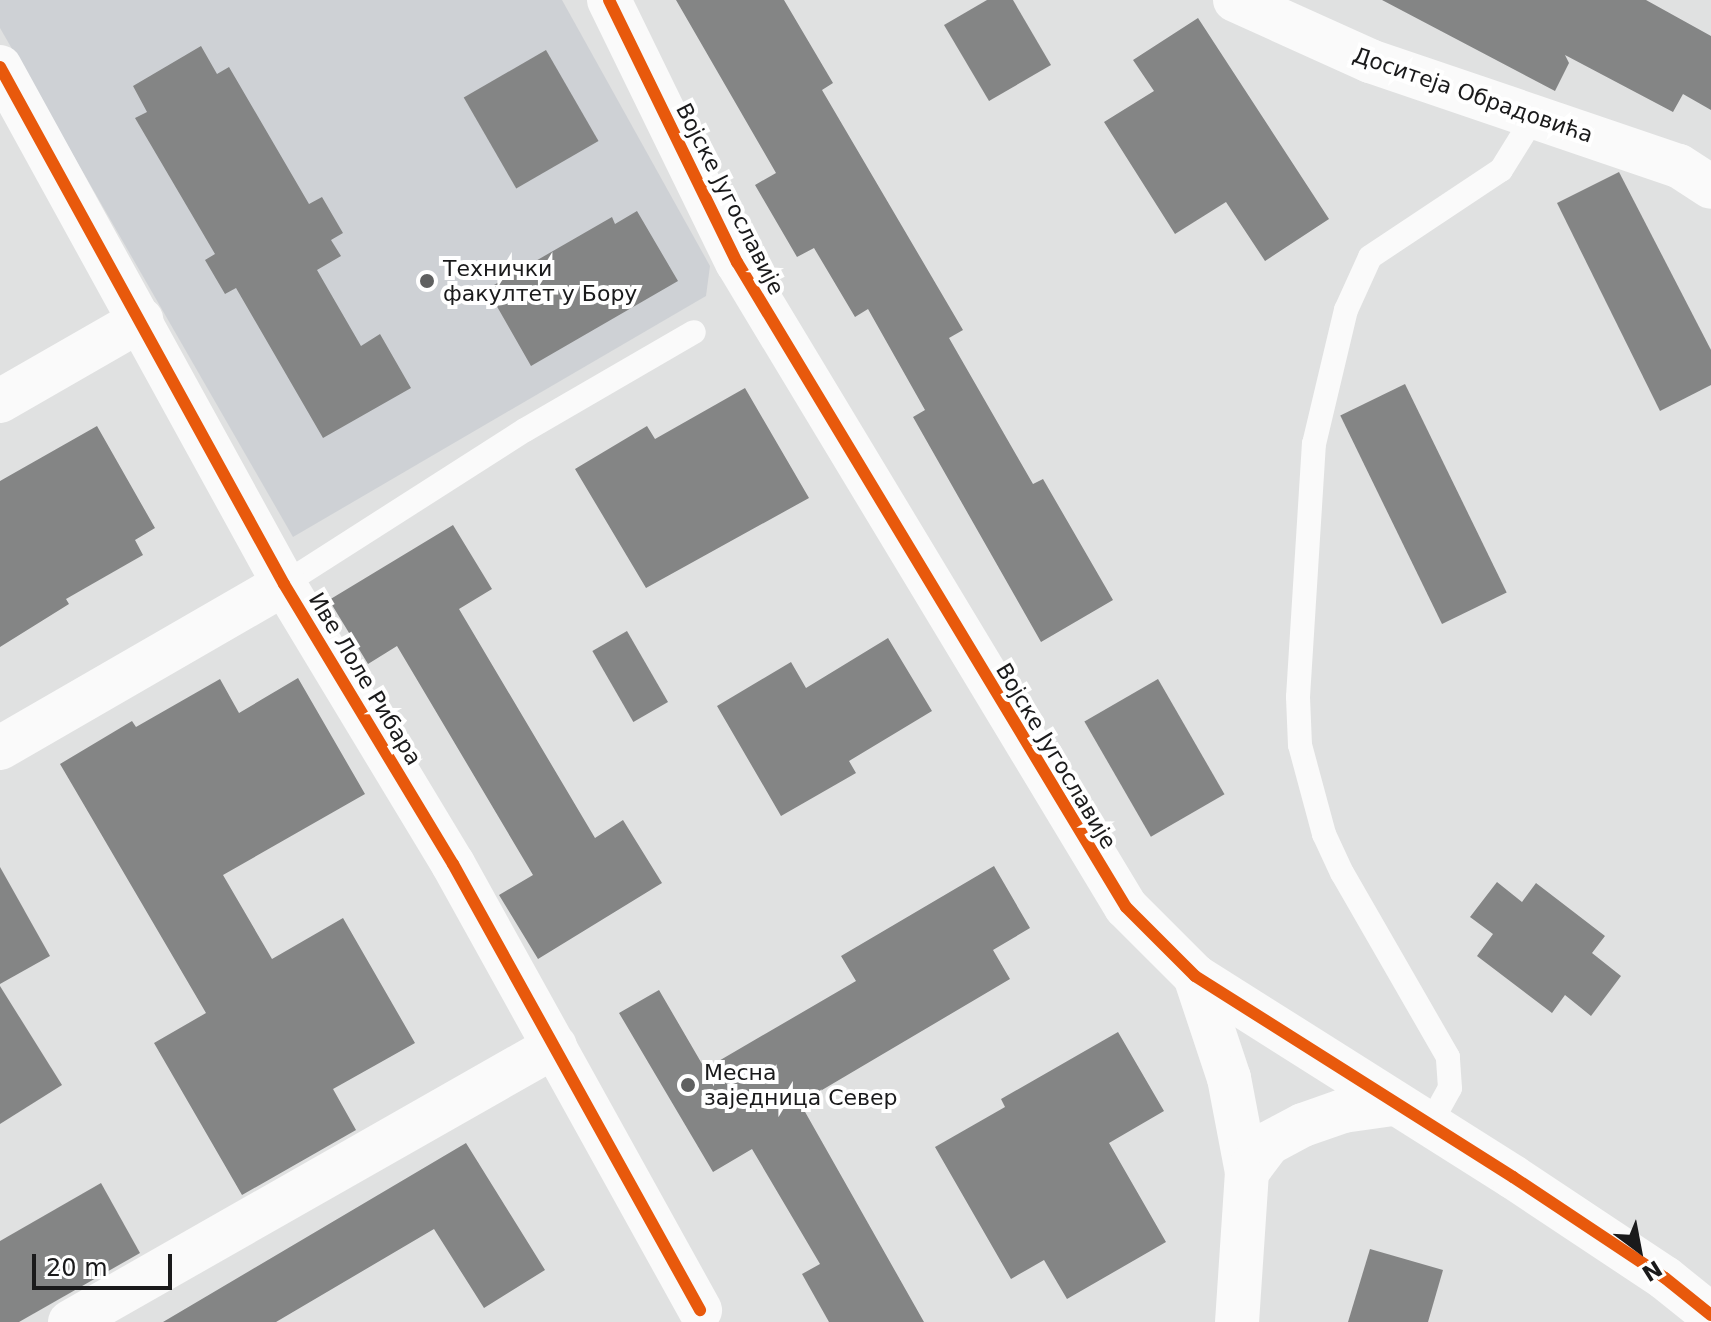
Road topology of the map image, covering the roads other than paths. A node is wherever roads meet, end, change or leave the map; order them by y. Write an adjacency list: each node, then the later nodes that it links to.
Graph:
1 (609, 0): 11 (street, Војске Југославије)
2 (1235, 0): 4 (street, Доситеја Обрадовића)
3 (0, 67): 6 (street, Иве Лоле Рибара)
4 (1532, 120): 5 (street, Доситеја Обрадовића); 13 (lane)
5 (1711, 187)
6 (141, 320): 8 (street); 9 (street, Иве Лоле Рибара)
7 (694, 332): 9 (lane)
8 (0, 401)
9 (284, 584): 10 (street); 12 (street, Иве Лоле Рибара)
10 (0, 748)
11 (1195, 976): 13 (street, Војске Југославије); 14 (street)
12 (555, 1046): 16 (street, Иве Лоле Рибара); 17 (street)
13 (1411, 1115): 14 (street); 15 (street, Војске Југославије)
14 (1247, 1172): 18 (street)
15 (1711, 1315)
16 (691, 1316)
17 (85, 1318)
18 (1237, 1322)

